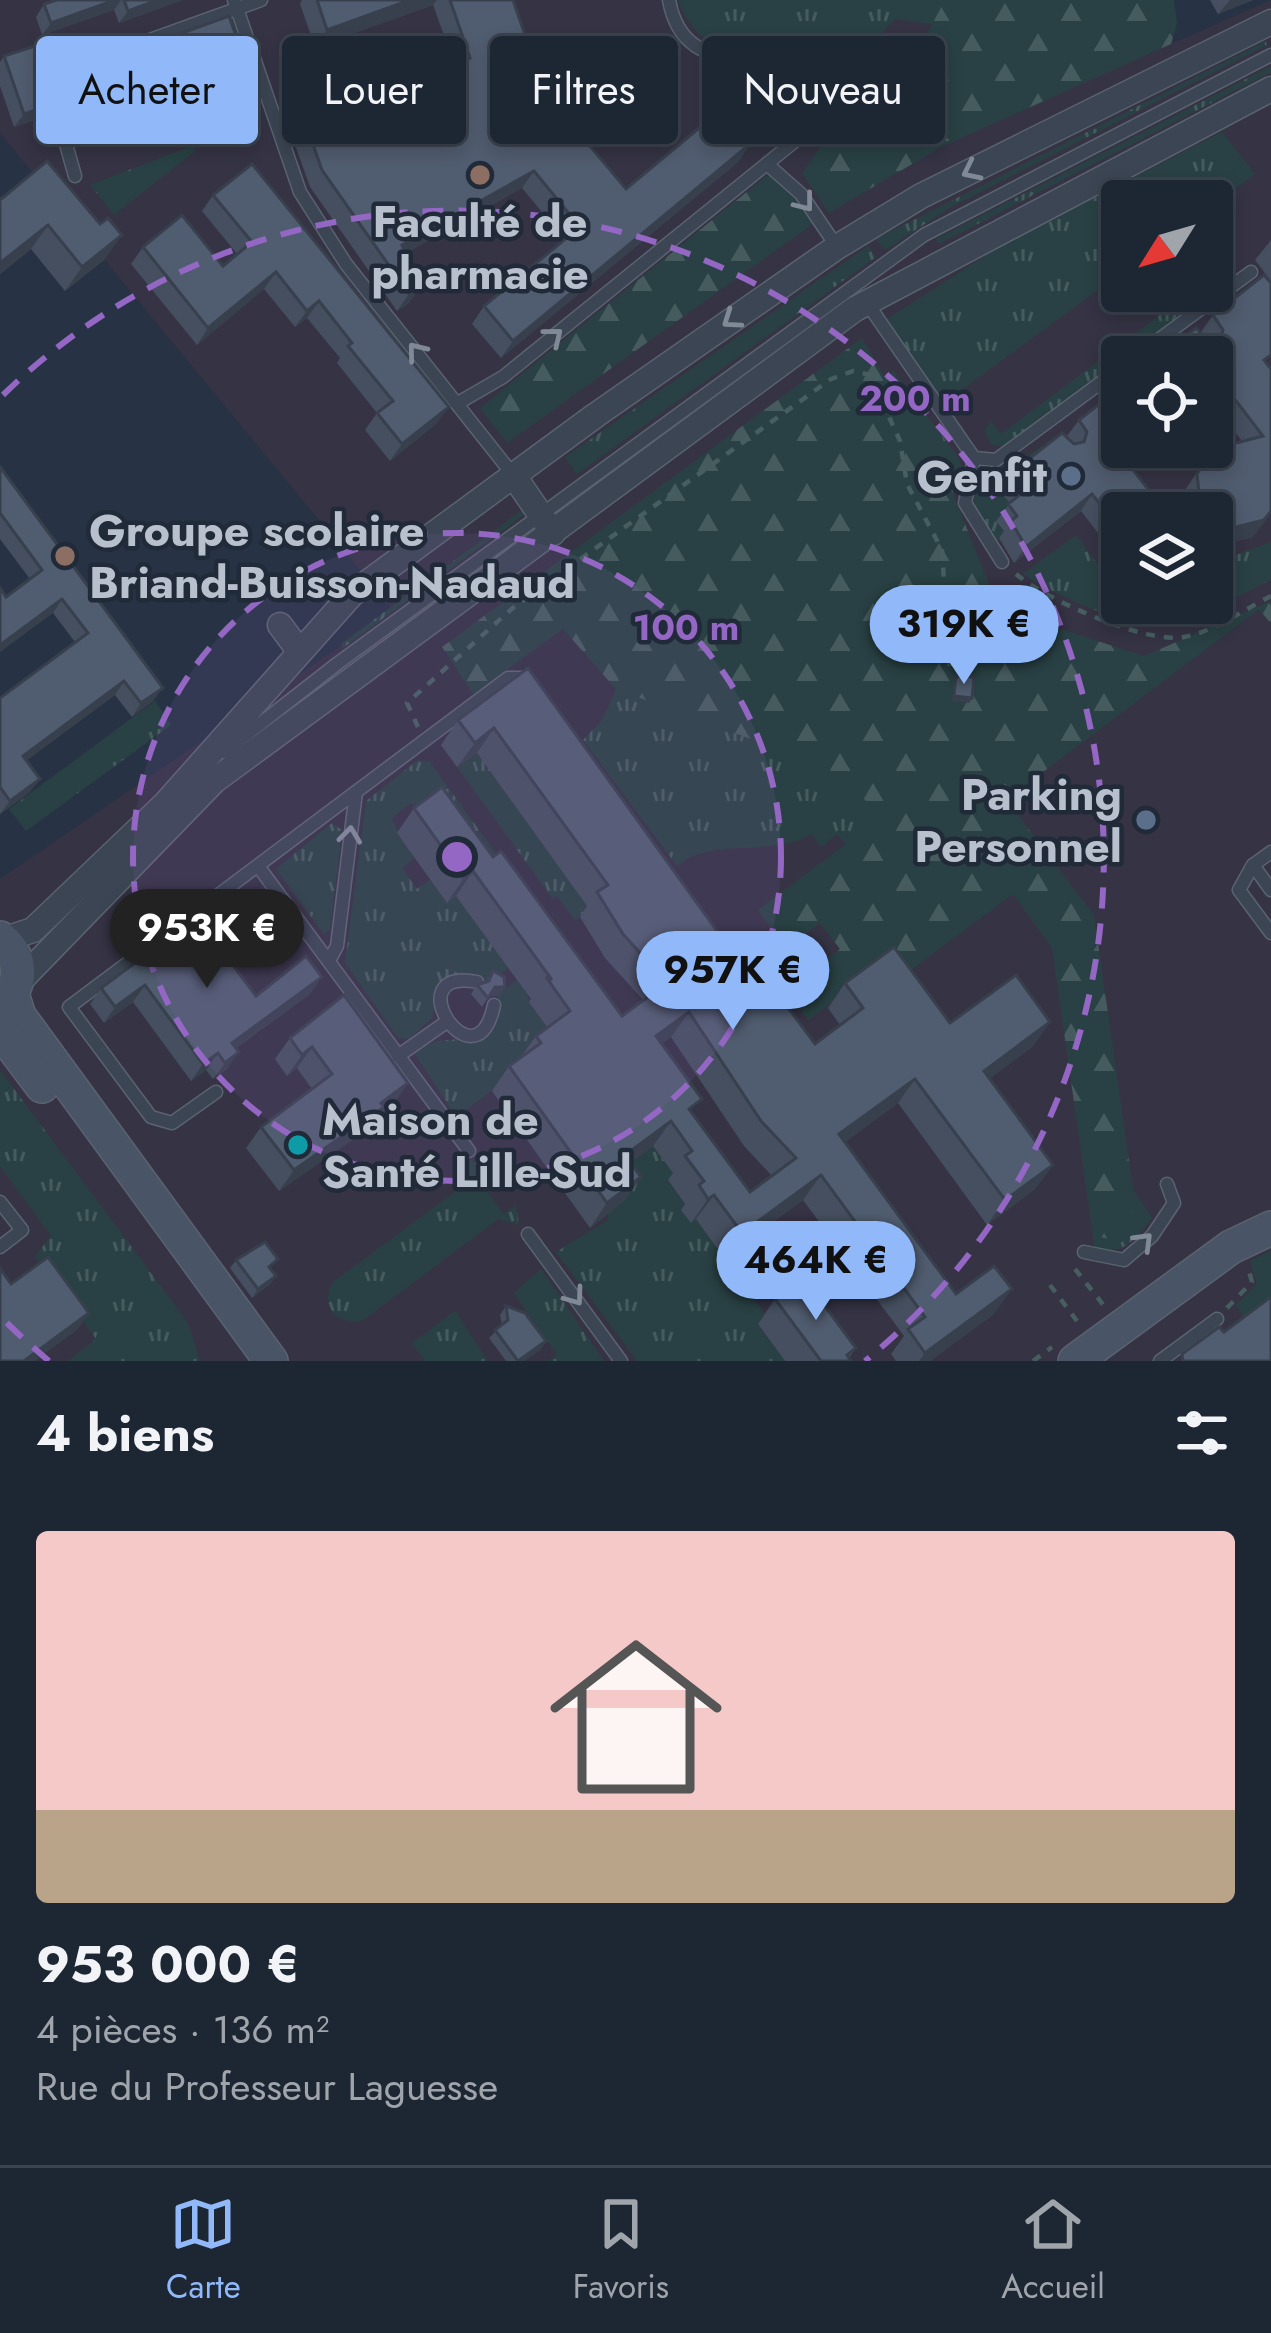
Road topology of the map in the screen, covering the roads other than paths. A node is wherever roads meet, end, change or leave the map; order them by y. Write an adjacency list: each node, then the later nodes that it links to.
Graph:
1 (261, 0): 3 (lane)
2 (669, 0): 7 (lane)
3 (236, 4): 8 (lane); 16 (lane, one-way to 3)
4 (1271, 22): 9 (street, one-way to 9)
5 (1271, 55): 21 (lane)
6 (1271, 89): 11 (street)
7 (767, 164): 9 (lane, one-way to 9); 16 (lane, one-way to 7)
8 (75, 176)
9 (832, 250): 20 (street, one-way to 20)
10 (1260, 284): 12 (lane)
11 (864, 303): 19 (lane); 21 (street)
12 (1181, 323): 13 (lane); 14 (lane)
13 (1164, 336)
14 (1191, 336)
15 (1101, 383): 17 (lane)
16 (458, 403): 20 (lane)
17 (1045, 424): 18 (lane); 19 (lane)
18 (1055, 437)
19 (974, 458): 22 (lane)
20 (514, 476): 21 (street); 24 (street)
21 (547, 524): 25 (lane); 27 (street)
22 (1002, 562)
23 (280, 625): 24 (street)
24 (300, 652): 29 (street)
25 (311, 684): 27 (lane); 29 (lane)
26 (538, 694): 28 (lane)
27 (241, 760): 38 (street)
28 (356, 791): 32 (lane); 36 (lane, one-way to 28)
29 (165, 804): 35 (street)
30 (1271, 852): 31 (lane)
31 (1253, 865): 33 (lane); 34 (lane)
32 (258, 866): 36 (lane); 43 (lane)
33 (1271, 890)
34 (1271, 933)
35 (1, 939): 38 (street)
36 (329, 961): 42 (lane)
37 (477, 982): 40 (lane)
38 (10, 995): 53 (street)
39 (494, 1005): 40 (lane)
40 (445, 1023): 42 (lane)
41 (0, 1030): 52 (street)
42 (398, 1056): 44 (lane)
43 (216, 1092)
44 (469, 1151)
45 (1167, 1184): 50 (lane, one-way to 45)
46 (0, 1202): 49 (lane)
47 (1271, 1228): 55 (street)
48 (528, 1234): 54 (lane, one-way to 54)
49 (0, 1247)
50 (1084, 1252)
51 (1217, 1319): 56 (lane)
52 (248, 1361)
53 (271, 1361)
54 (622, 1361)
55 (1075, 1361)
56 (1160, 1361)

